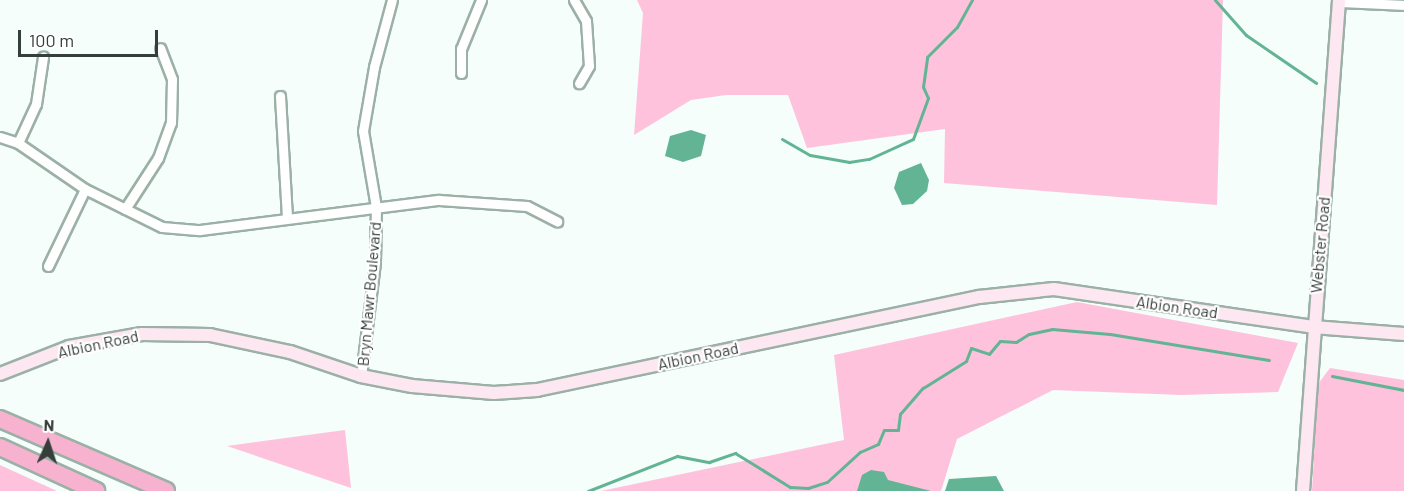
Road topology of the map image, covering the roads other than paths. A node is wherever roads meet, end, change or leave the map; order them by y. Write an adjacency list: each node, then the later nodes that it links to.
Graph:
1 (392, 0): 14 (street, Bryn Mawr Boulevard)
2 (481, 0): 8 (street)
3 (574, 0): 9 (street)
4 (1339, 1): 5 (street); 19 (street, Webster Road)
5 (1404, 5)
6 (160, 48): 15 (street)
7 (43, 57): 12 (street)
8 (461, 73)
9 (579, 83)
10 (280, 96): 16 (street)
11 (0, 137): 12 (street)
12 (18, 143): 13 (street)
13 (86, 189): 15 (street); 18 (street)
14 (376, 207): 16 (street); 17 (street); 22 (street, Bryn Mawr Boulevard)
15 (125, 209): 16 (street)
16 (287, 216)
17 (557, 221)
18 (48, 266)
19 (1313, 327): 20 (street, Albion Road); 22 (street, Albion Road); 27 (street, Webster Road)
20 (1404, 334)
21 (0, 374): 22 (street, Albion Road)
22 (361, 376)
23 (0, 419): 26 (highway)
24 (0, 447): 25 (highway)
25 (96, 491)
26 (166, 491)
27 (1303, 491)

